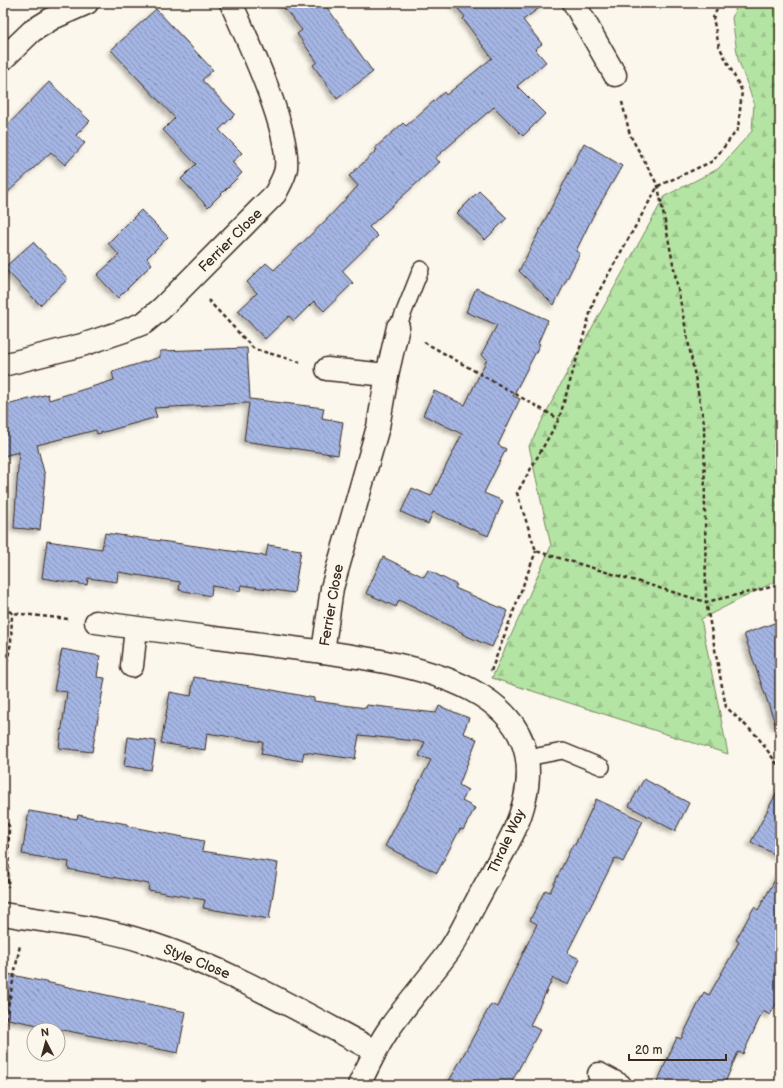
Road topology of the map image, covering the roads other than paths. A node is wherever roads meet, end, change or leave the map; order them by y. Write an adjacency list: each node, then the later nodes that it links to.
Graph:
1 (87, 3): 4 (street)
2 (232, 3): 8 (street, Ferrier Close)
3 (574, 3): 5 (street)
4 (3, 59)
5 (615, 75)
6 (421, 268): 7 (lane)
7 (398, 327): 10 (street, Ferrier Close)
8 (3, 365)
9 (327, 369): 10 (street)
10 (387, 375): 13 (street, Ferrier Close)
11 (96, 622): 12 (street, Ferrier Close)
12 (136, 628): 13 (street, Ferrier Close); 14 (street)
13 (323, 652): 15 (street, Thrale Way)
14 (132, 666)
15 (527, 758): 16 (lane); 18 (street, Thrale Way)
16 (602, 767)
17 (3, 914): 18 (street, Style Close)
18 (375, 1051): 20 (street, Thrale Way)
19 (599, 1074): 21 (street)
20 (359, 1085)
21 (620, 1085)

